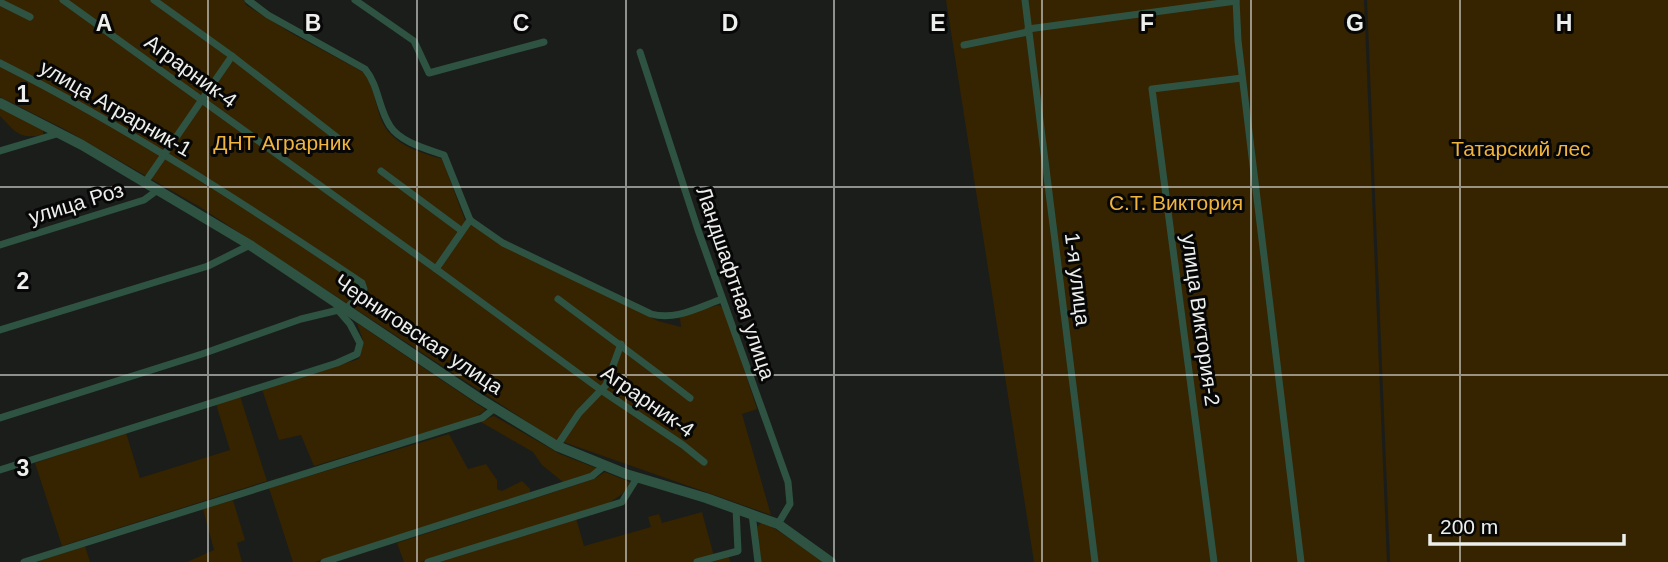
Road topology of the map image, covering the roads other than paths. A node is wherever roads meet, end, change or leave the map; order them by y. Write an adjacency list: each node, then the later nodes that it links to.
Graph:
1 (63, 0): 16 (street, Аграрник-4)
2 (154, 0): 13 (street)
3 (248, 0): 25 (street)
4 (355, 0): 10 (street)
5 (1025, 0): 9 (street, 1-я улица)
6 (1236, 0): 9 (street); 15 (street)
7 (0, 2): 8 (street)
8 (30, 17)
9 (1028, 30): 11 (street); 53 (street, 1-я улица)
10 (544, 42)
11 (964, 45)
12 (640, 52): 31 (street, Ландшафтная улица)
13 (230, 58): 16 (street); 19 (street)
14 (0, 63): 21 (street, улица Аграрник-1)
15 (1242, 78): 54 (street, улица Виктория-2); 55 (street)
16 (201, 100): 21 (street); 29 (street, Аграрник-4)
17 (0, 103): 18 (street, Черниговская улица)
18 (60, 133): 20 (street); 23 (street, Черниговская улица)
19 (342, 142)
20 (0, 151)
21 (164, 154): 23 (street); 32 (street, улица Аграрник-1)
22 (381, 170): 26 (street)
23 (146, 181): 24 (street, Черниговская улица)
24 (159, 189): 27 (street, улица Роз); 28 (street, Черниговская улица)
25 (470, 220): 26 (street); 31 (street)
26 (462, 231): 29 (street)
27 (0, 245)
28 (250, 245): 32 (street, Черниговская улица); 33 (street)
29 (436, 269): 35 (street, Аграрник-4)
30 (558, 299): 34 (street)
31 (722, 299): 46 (street, Ландшафтная улица)
32 (342, 308): 37 (street, Черниговская улица); 38 (street); 42 (street)
33 (0, 330)
34 (621, 344): 35 (street); 36 (street)
35 (601, 390): 39 (street); 40 (street, Аграрник-4)
36 (690, 398)
37 (495, 408): 39 (street, Черниговская улица); 47 (street)
38 (0, 418)
39 (557, 446): 41 (street, Черниговская улица)
40 (704, 462)
41 (604, 466): 43 (street, Черниговская улица); 48 (street)
42 (0, 470)
43 (637, 478): 44 (street, Черниговская улица); 49 (street)
44 (736, 508): 45 (street, Черниговская улица); 50 (street)
45 (752, 514): 46 (street, Черниговская улица); 51 (street)
46 (778, 524): 52 (street, Черниговская улица)
47 (24, 562)
48 (324, 562)
49 (429, 562)
50 (697, 562)
51 (758, 562)
52 (831, 562)
53 (1095, 562)
54 (1214, 562)
55 (1301, 562)

